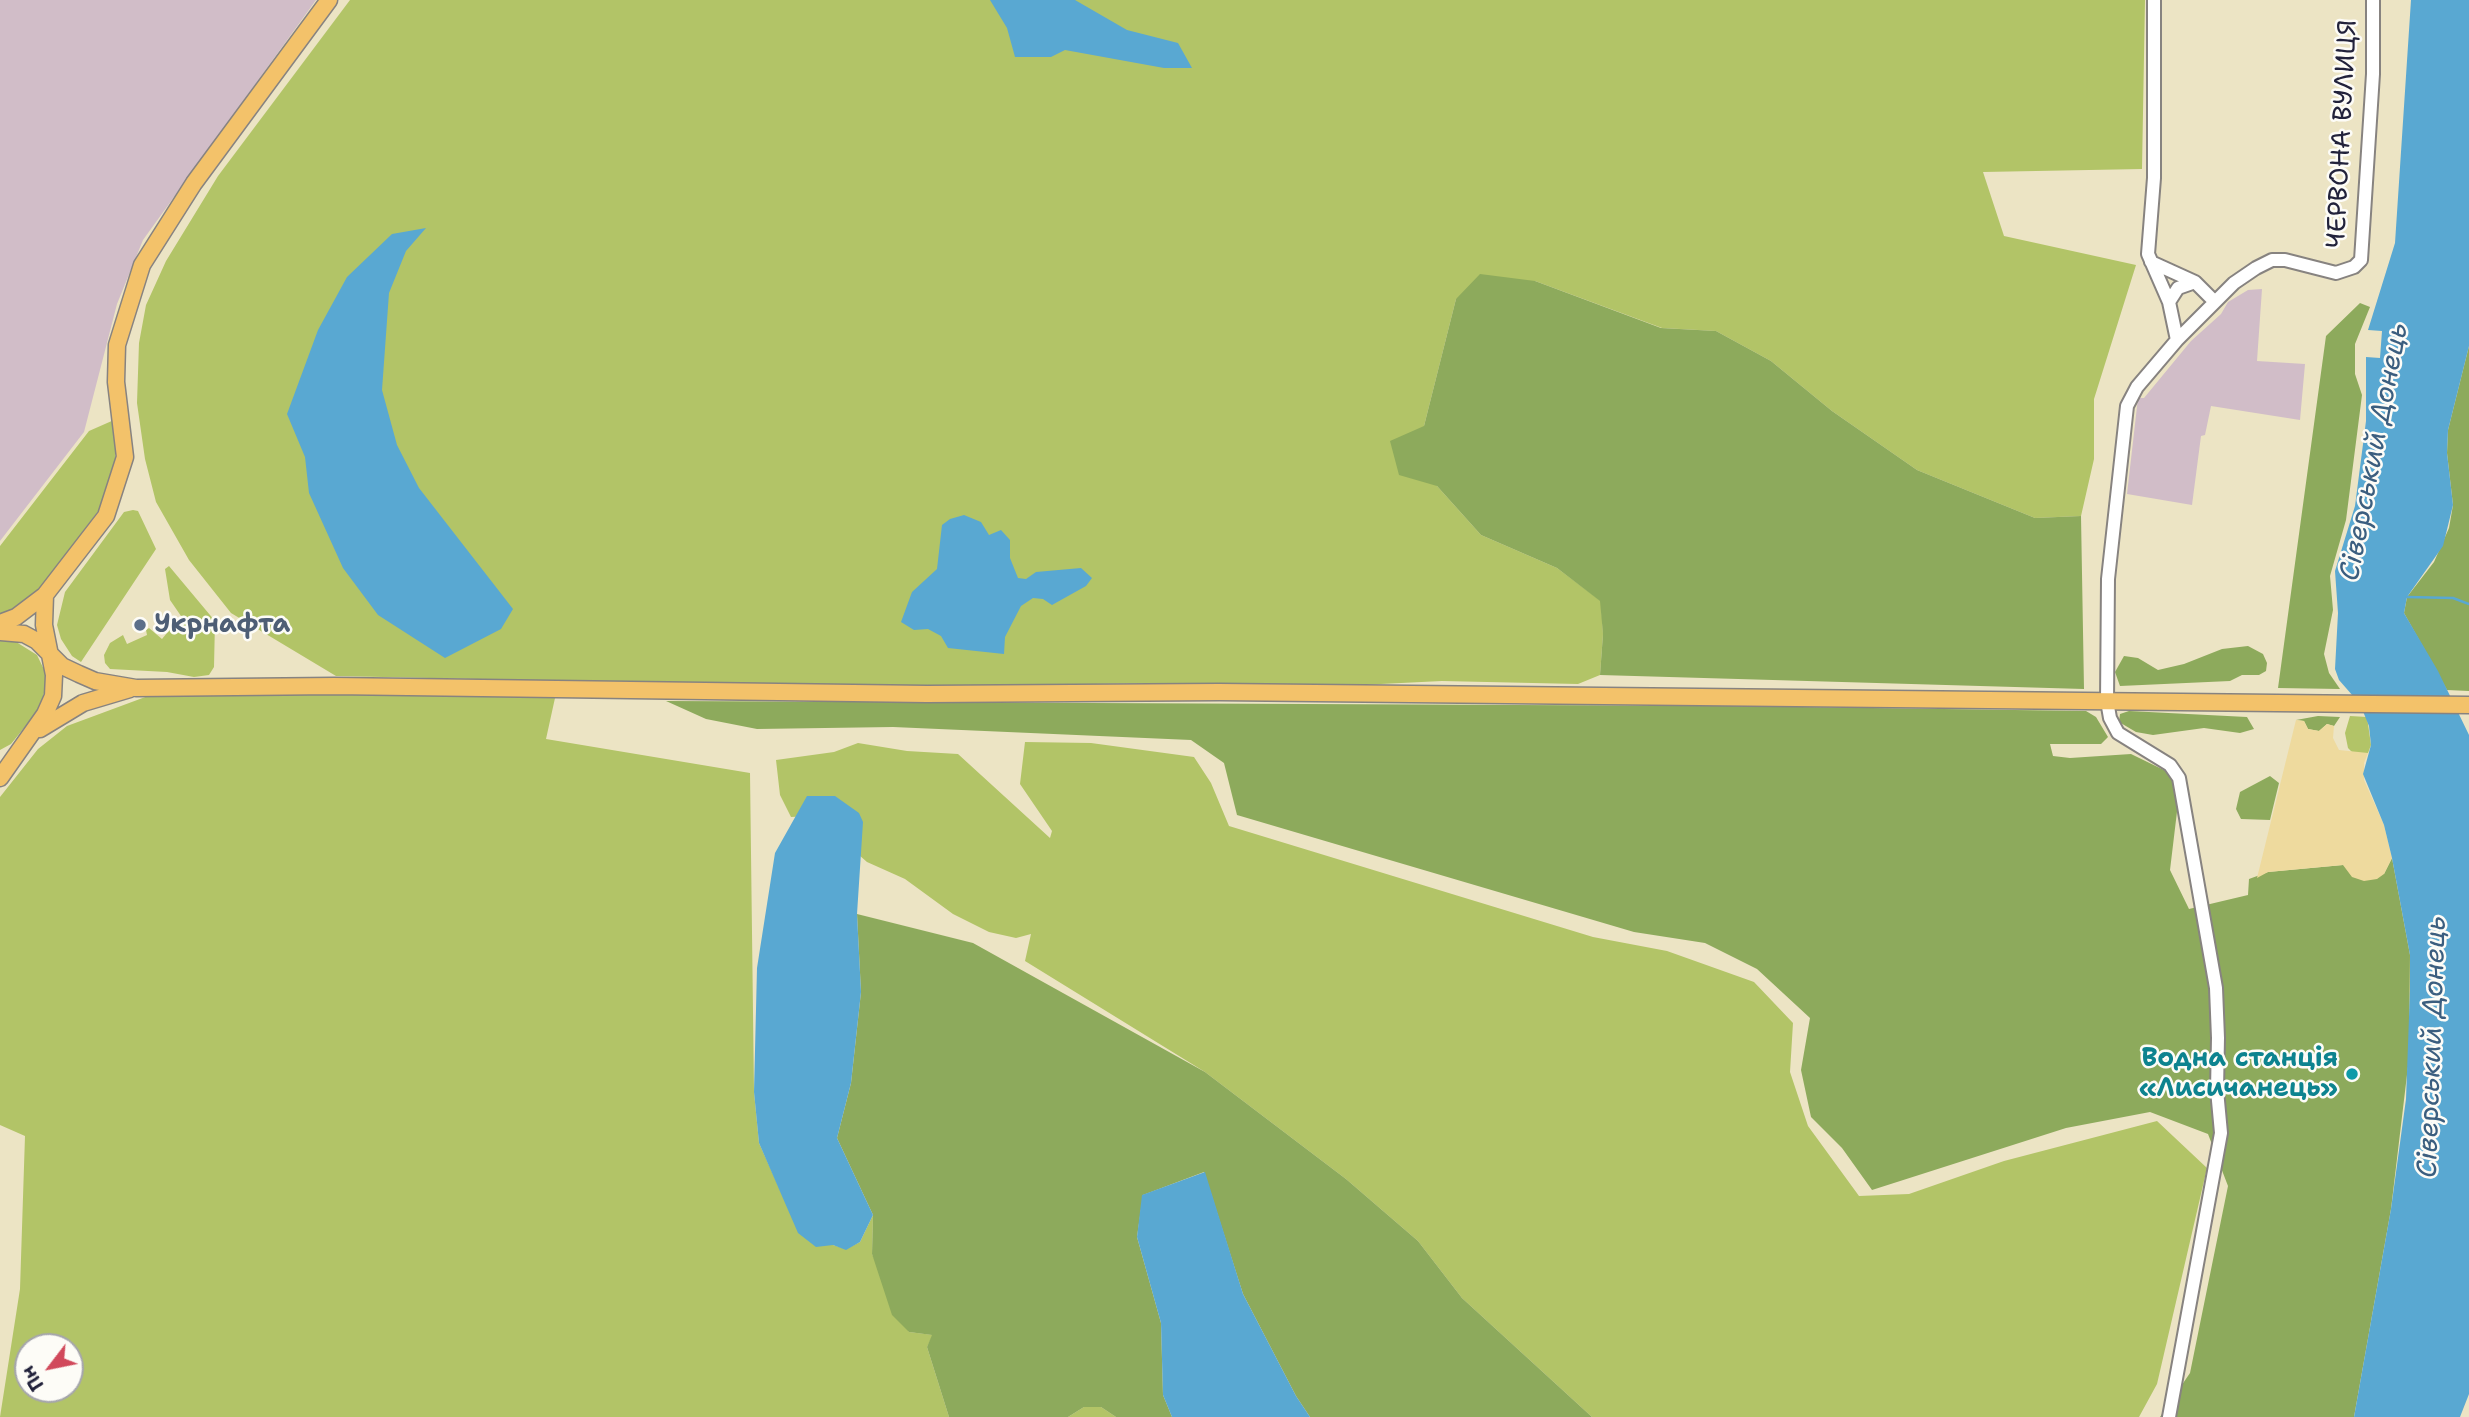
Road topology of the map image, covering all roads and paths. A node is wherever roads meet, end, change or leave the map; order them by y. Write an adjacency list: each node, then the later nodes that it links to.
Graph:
1 (329, 0): 9 (main road)
2 (2154, 0): 4 (street)
3 (2373, 0): 7 (street, ЧЕРВОНА ВУЛИЦЯ)
4 (2151, 262): 5 (street); 6 (street)
5 (2195, 282): 6 (street); 7 (street)
6 (2169, 302): 8 (street)
7 (2214, 302): 8 (street, ЧЕРВОНА ВУЛИЦЯ)
8 (2177, 340): 14 (street, ЧЕРВОНА ВУЛИЦЯ)
9 (45, 595): 10 (main road); 12 (main road)
10 (0, 623)
11 (0, 632): 12 (main road)
12 (48, 652): 13 (main road); 16 (main road)
13 (136, 688): 14 (main road); 16 (main road)
14 (2107, 701): 15 (main road); 19 (street)
15 (2469, 705)
16 (30, 736): 17 (main road); 18 (main road)
17 (0, 756)
18 (0, 778)
19 (2169, 1417)

